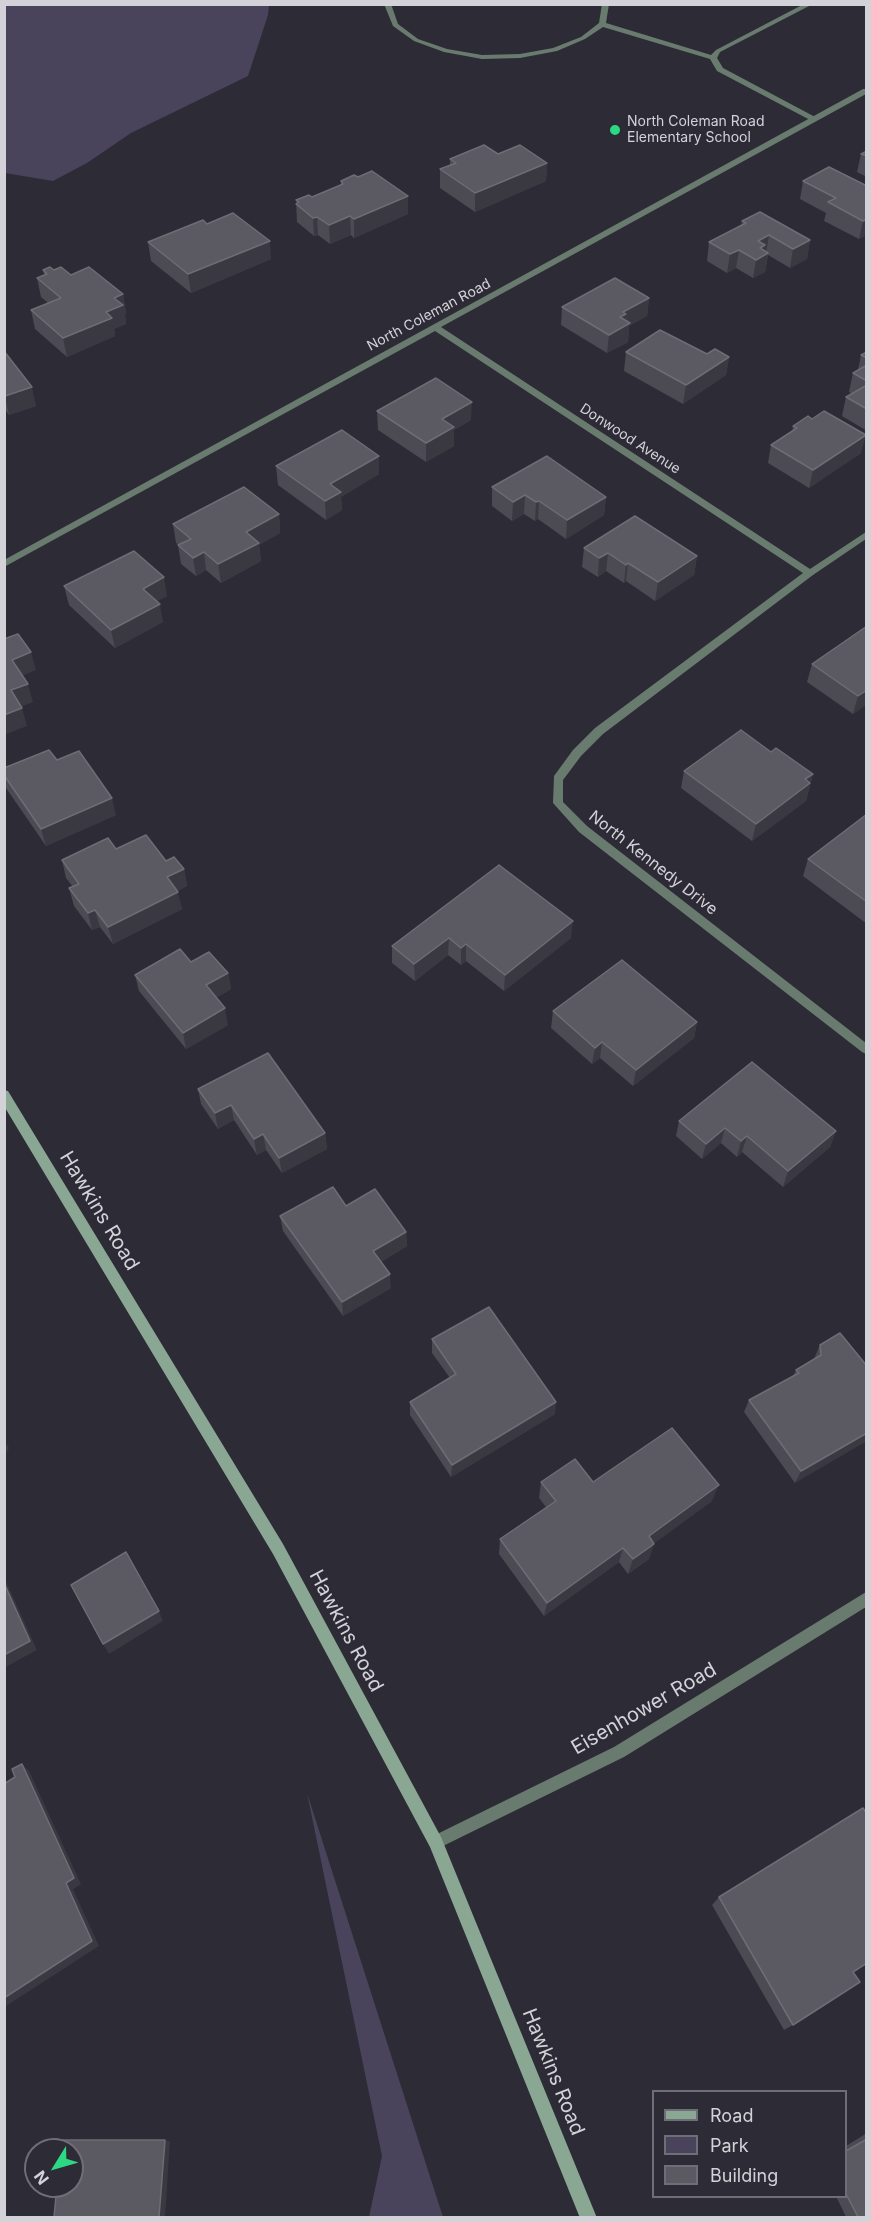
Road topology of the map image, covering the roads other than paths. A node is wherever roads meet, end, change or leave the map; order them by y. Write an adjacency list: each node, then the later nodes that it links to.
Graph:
1 (387, 4): 4 (street)
2 (606, 4): 4 (street)
3 (810, 4): 5 (street)
4 (602, 24): 5 (street)
5 (713, 58): 7 (street)
6 (867, 91): 7 (street, North Coleman Road)
7 (815, 119): 8 (street, North Coleman Road)
8 (435, 327): 10 (street, North Coleman Road); 11 (street, Donwood Avenue)
9 (867, 535): 11 (street, North Kennedy Drive)
10 (4, 564)
11 (810, 573): 12 (street, North Kennedy Drive)
12 (867, 1049)
13 (4, 1095): 15 (street, Hawkins Road)
14 (867, 1599): 15 (street, Eisenhower Road)
15 (436, 1842): 16 (street, Hawkins Road)
16 (590, 2217)

